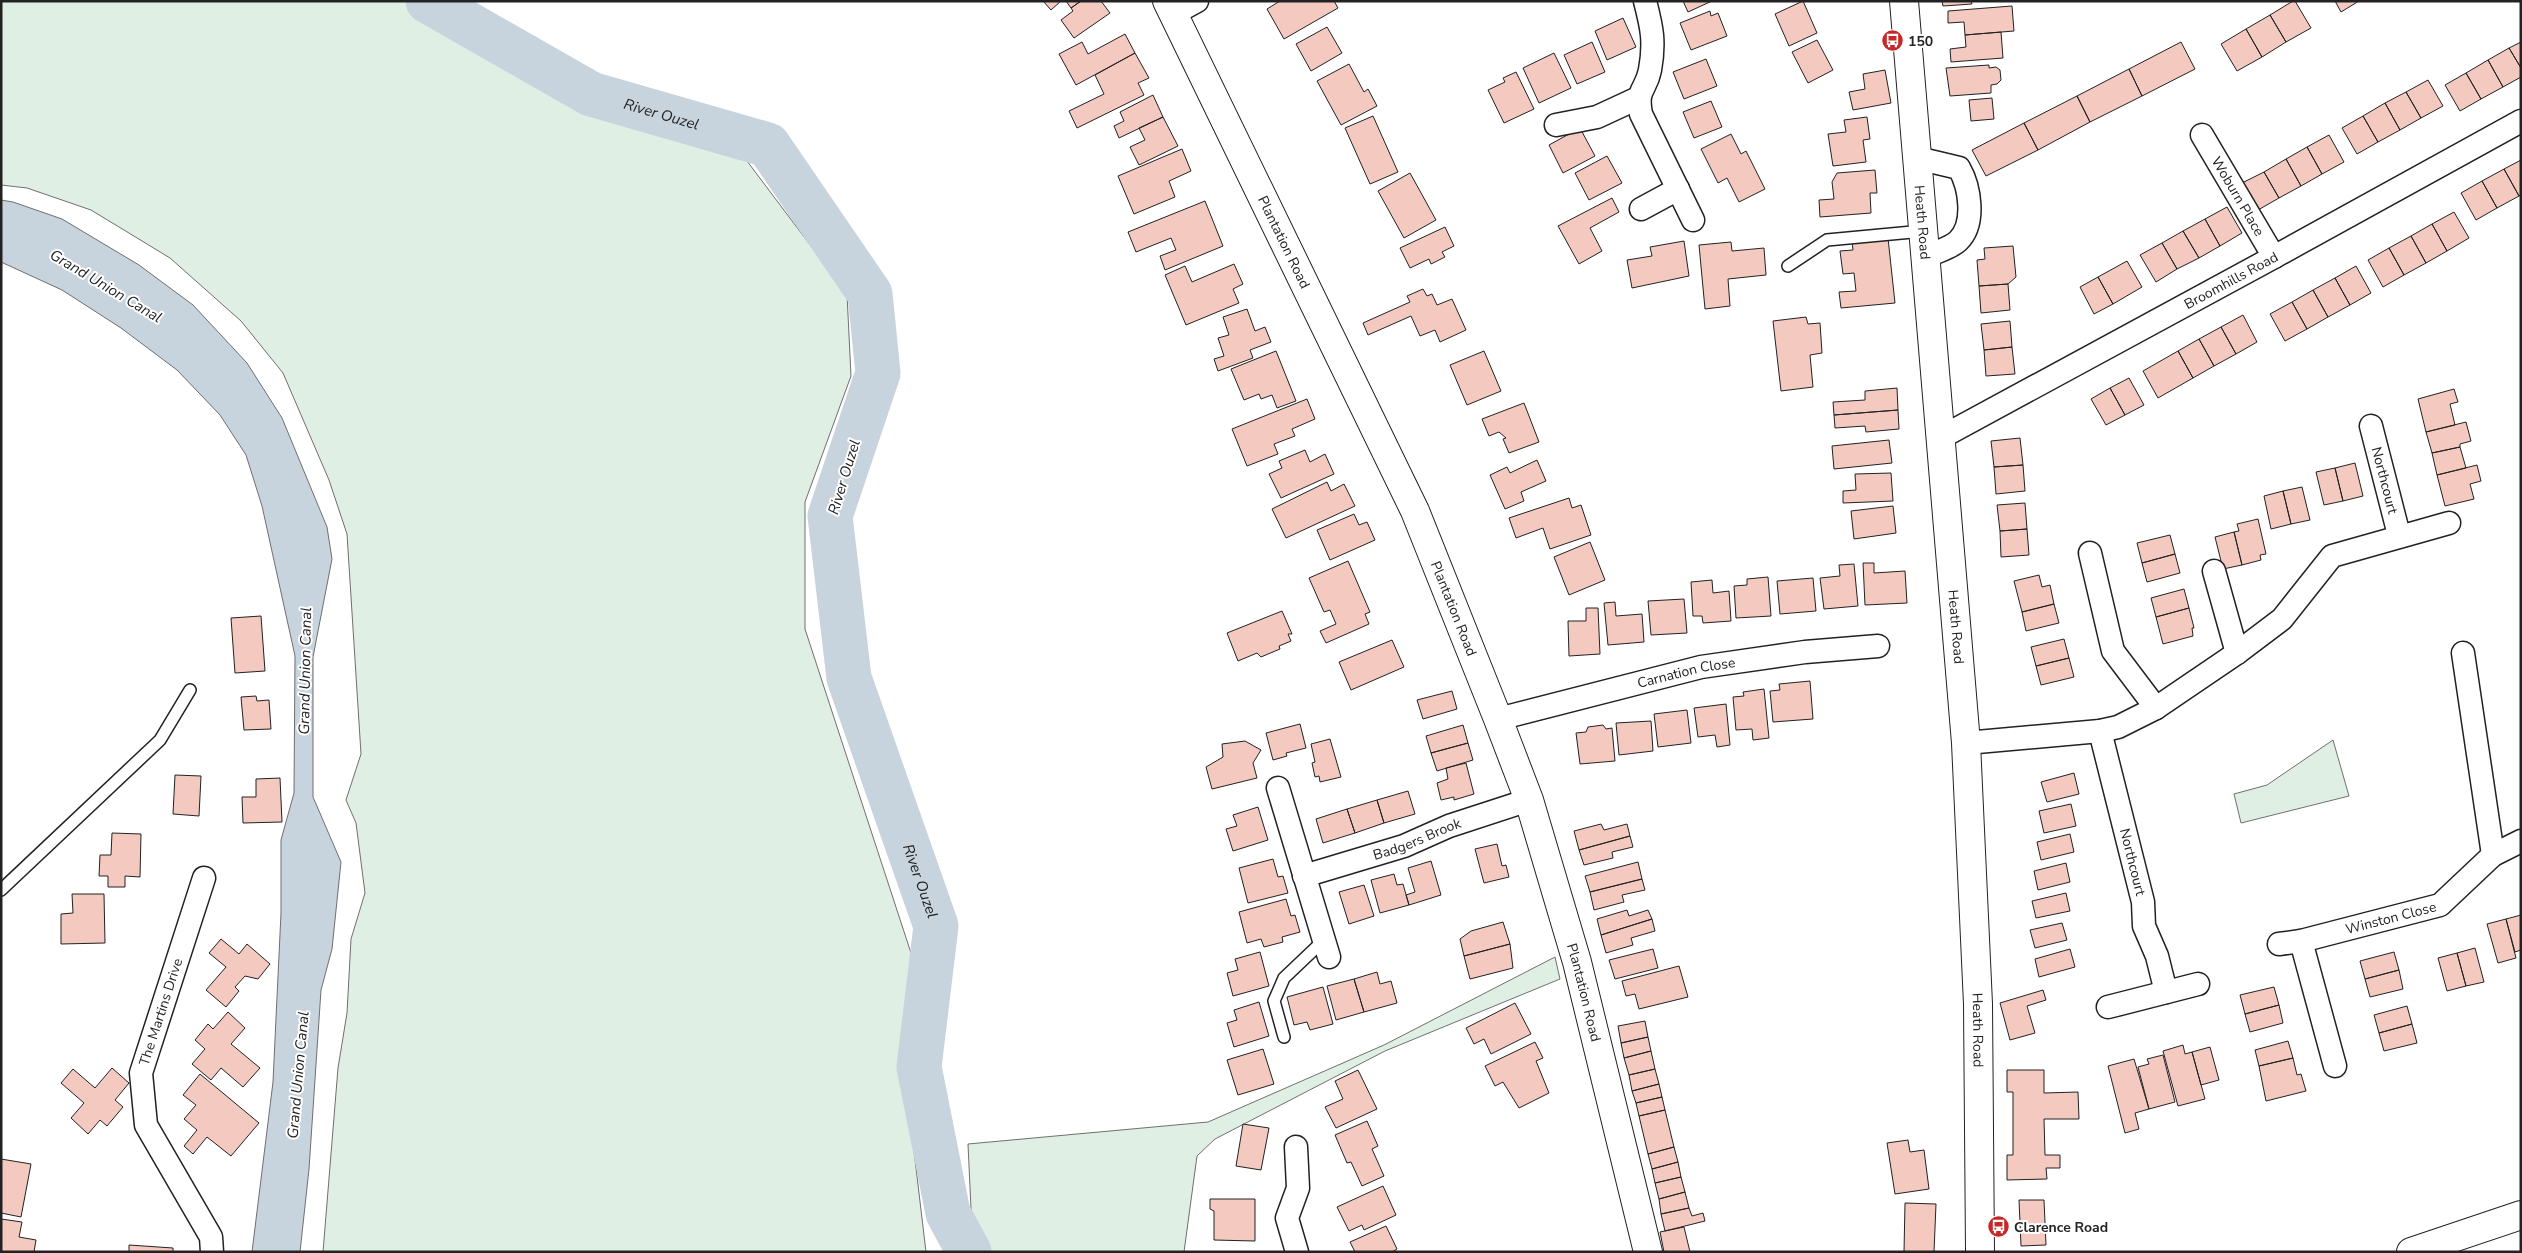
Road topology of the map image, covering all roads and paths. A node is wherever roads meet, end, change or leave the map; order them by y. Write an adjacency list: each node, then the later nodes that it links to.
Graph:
1 (1197, 1): 4 (street)
2 (1645, 1): 5 (street)
3 (1904, 1): 9 (street, Heath Road)
4 (1170, 7): 27 (street, Plantation Road)
5 (1638, 98): 7 (street); 10 (street)
6 (2521, 121): 14 (street, Broomhills Road)
7 (1556, 125)
8 (2202, 135): 14 (street, Woburn Place)
9 (1917, 158): 13 (street, Heath Road); 13 (street)
10 (1678, 189): 11 (street); 12 (street)
11 (1641, 209)
12 (1693, 220)
13 (1924, 244): 15 (lane); 17 (street, Heath Road)
14 (2274, 258): 17 (street, Broomhills Road)
15 (1788, 266)
16 (2371, 426): 19 (street, Northcourt)
17 (1940, 438): 29 (street, Heath Road)
18 (2449, 523): 19 (street)
19 (2399, 535): 23 (street)
20 (2090, 552): 26 (street)
21 (2214, 571): 23 (street)
22 (1878, 646): 27 (street, Carnation Close)
23 (2237, 653): 26 (street)
24 (2463, 653): 33 (street)
25 (190, 690): 36 (lane)
26 (2156, 708): 28 (street)
27 (1498, 719): 31 (street, Plantation Road)
28 (2100, 731): 29 (street); 39 (street, Northcourt)
29 (1966, 743): 48 (street, Heath Road)
30 (1278, 788): 34 (street)
31 (1528, 800): 34 (street, Badgers Brook); 47 (street, Plantation Road)
32 (2521, 841): 33 (street, Winston Close)
33 (2493, 855): 42 (street, Winston Close)
34 (1304, 876): 37 (street)
35 (204, 878): 45 (street, The Martins Drive)
36 (1, 890)
37 (1326, 948): 41 (lane)
38 (2198, 984): 39 (street)
39 (2166, 992): 40 (street)
40 (2108, 1007)
41 (1284, 1038)
42 (2336, 1066)
43 (1296, 1147): 46 (street)
44 (2521, 1215): 49 (street)
45 (212, 1252)
46 (1297, 1252)
47 (1648, 1252)
48 (1980, 1252)
49 (2411, 1252)

